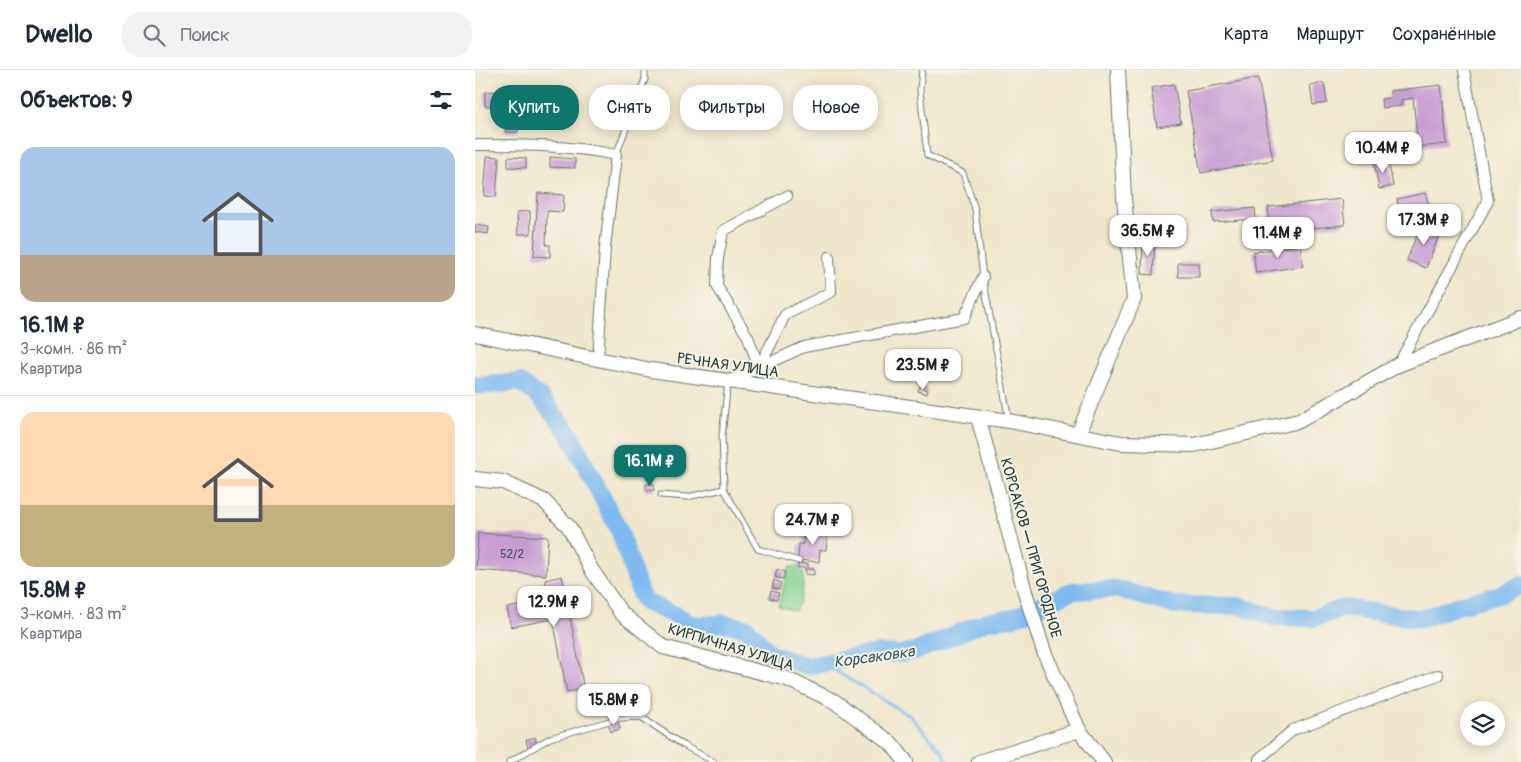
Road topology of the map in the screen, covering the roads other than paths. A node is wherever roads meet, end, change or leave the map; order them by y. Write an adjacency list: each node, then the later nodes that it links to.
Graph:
1 (645, 70): 6 (lane)
2 (922, 70): 9 (lane)
3 (1118, 70): 18 (street)
4 (1464, 70): 13 (street)
5 (475, 145): 6 (street)
6 (616, 155): 12 (street)
7 (787, 196): 14 (street)
8 (829, 257): 14 (street)
9 (983, 277): 14 (street); 17 (lane)
10 (1521, 318): 13 (street, РЕЧНАЯ УЛИЦА)
11 (475, 334): 12 (street, РЕЧНАЯ УЛИЦА)
12 (598, 360): 15 (street, РЕЧНАЯ УЛИЦА)
13 (1399, 364): 18 (street, РЕЧНАЯ УЛИЦА)
14 (759, 368): 15 (street)
15 (729, 382): 16 (street, РЕЧНАЯ УЛИЦА); 20 (lane)
16 (978, 417): 17 (street, РЕЧНАЯ УЛИЦА); 24 (street, КОРСАКОВ — ПРИГОРОДНОЕ)
17 (1009, 421): 18 (street, РЕЧНАЯ УЛИЦА)
18 (1078, 434)
19 (475, 479): 27 (street, КИРПИЧНАЯ УЛИЦА)
20 (724, 489): 21 (lane); 22 (lane)
21 (661, 494)
22 (799, 561)
23 (1438, 675): 30 (street)
24 (1079, 730): 28 (street); 29 (street, КОРСАКОВ — ПРИГОРОДНОЕ)
25 (509, 762): 26 (lane)
26 (714, 762)
27 (906, 762)
28 (979, 762)
29 (1104, 762)
30 (1259, 762)

